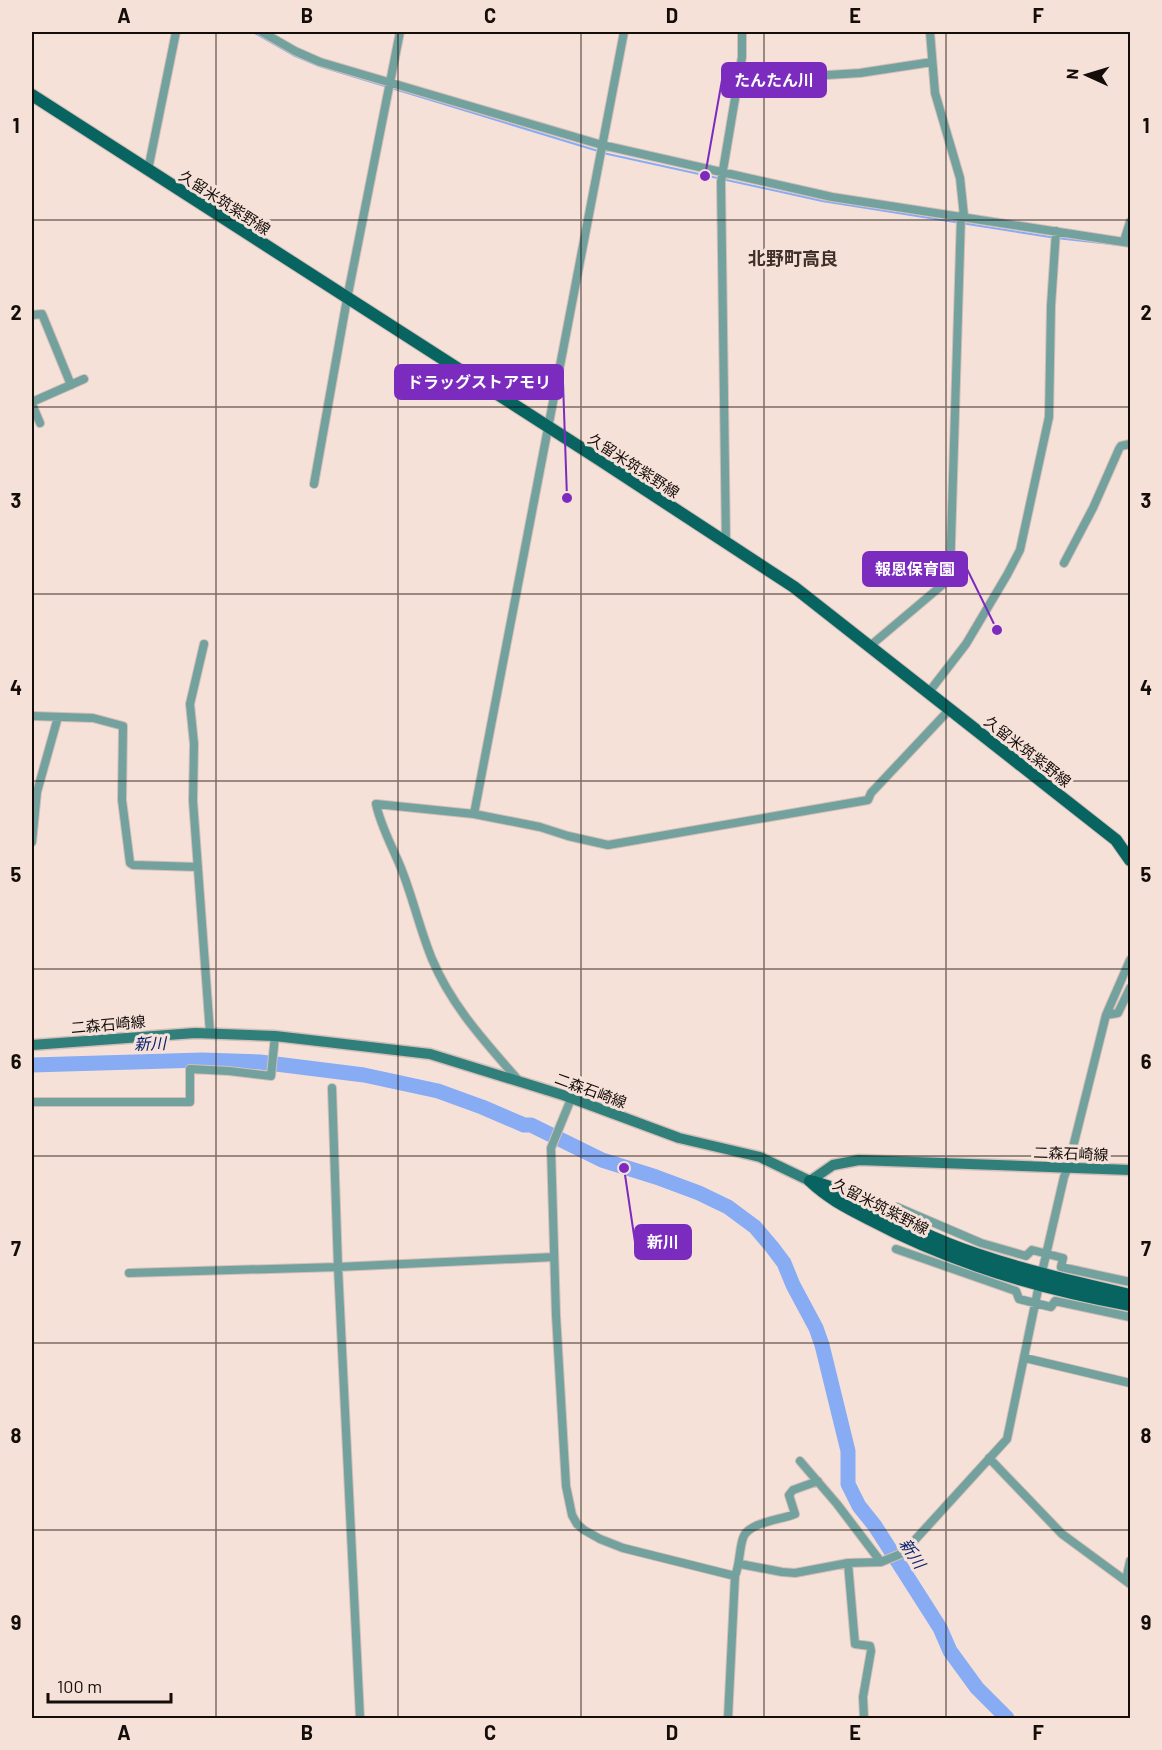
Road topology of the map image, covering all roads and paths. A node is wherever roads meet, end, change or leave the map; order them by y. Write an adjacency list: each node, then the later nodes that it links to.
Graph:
1 (176, 32): 12 (street)
2 (262, 32): 9 (street)
3 (400, 32): 9 (street)
4 (624, 32): 11 (street)
5 (742, 32): 13 (street)
6 (930, 32): 7 (street)
7 (932, 62): 8 (street); 14 (street)
8 (812, 76)
9 (389, 86): 11 (street); 18 (street)
10 (32, 95): 12 (main road, 久留米筑紫野線)
11 (602, 145): 13 (street); 24 (street)
12 (148, 170): 18 (main road, 久留米筑紫野線)
13 (721, 177): 14 (street); 27 (street)
14 (963, 216): 16 (street); 30 (street)
15 (1131, 222): 17 (street)
16 (1056, 231): 17 (street); 31 (street)
17 (1127, 242)
18 (347, 299): 24 (main road, 久留米筑紫野線); 26 (street)
19 (32, 315): 21 (street)
20 (84, 379): 21 (street)
21 (71, 385): 22 (street)
22 (32, 403): 23 (street)
23 (40, 423)
24 (549, 427): 27 (main road, 久留米筑紫野線); 35 (street)
25 (1131, 444): 28 (street)
26 (314, 484)
27 (726, 543): 30 (main road, 久留米筑紫野線)
28 (1064, 562)
29 (204, 644): 38 (street)
30 (870, 646): 31 (main road, 久留米筑紫野線)
31 (929, 692): 32 (main road, 久留米筑紫野線)
32 (950, 709): 35 (street); 37 (main road, 久留米筑紫野線)
33 (32, 716): 34 (street)
34 (58, 717): 36 (street); 38 (street)
35 (474, 814): 45 (street)
36 (32, 842)
37 (1131, 860)
38 (198, 867): 42 (street)
39 (1131, 960): 41 (street)
40 (1131, 988): 41 (street)
41 (1106, 1015): 49 (street)
42 (210, 1033): 43 (main road, 二森石崎線); 44 (main road, 二森石崎線)
43 (275, 1036): 45 (main road, 二森石崎線); 48 (street)
44 (32, 1045)
45 (520, 1082): 47 (main road, 二森石崎線)
46 (332, 1088): 56 (street)
47 (571, 1100): 51 (main road, 二森石崎線); 55 (street)
48 (32, 1102)
49 (1068, 1167): 50 (main road, 二森石崎線); 51 (main road, 二森石崎線); 54 (street)
50 (1131, 1170)
51 (810, 1181): 58 (main road, 久留米筑紫野線)
52 (897, 1207): 54 (street)
53 (896, 1250): 61 (street)
54 (1047, 1254): 58 (street); 59 (street)
55 (554, 1257): 56 (street); 73 (street)
56 (338, 1267): 57 (street); 75 (street)
57 (129, 1273)
58 (1040, 1280): 60 (main road, 久留米筑紫野線); 61 (street); 62 (main road, 久留米筑紫野線)
59 (1131, 1282)
60 (1131, 1294)
61 (1035, 1303): 63 (street); 64 (street)
62 (1131, 1305)
63 (1131, 1317)
64 (1025, 1358): 65 (street); 66 (street)
65 (1131, 1383)
66 (989, 1458): 70 (street); 74 (street)
67 (800, 1461): 68 (street)
68 (818, 1481): 70 (street); 71 (street)
69 (1131, 1561): 74 (street)
70 (880, 1562): 72 (street)
71 (740, 1563): 72 (street); 73 (street)
72 (848, 1563): 77 (street)
73 (735, 1576): 76 (street)
74 (1128, 1582)
75 (360, 1719)
76 (728, 1719)
77 (864, 1719)

